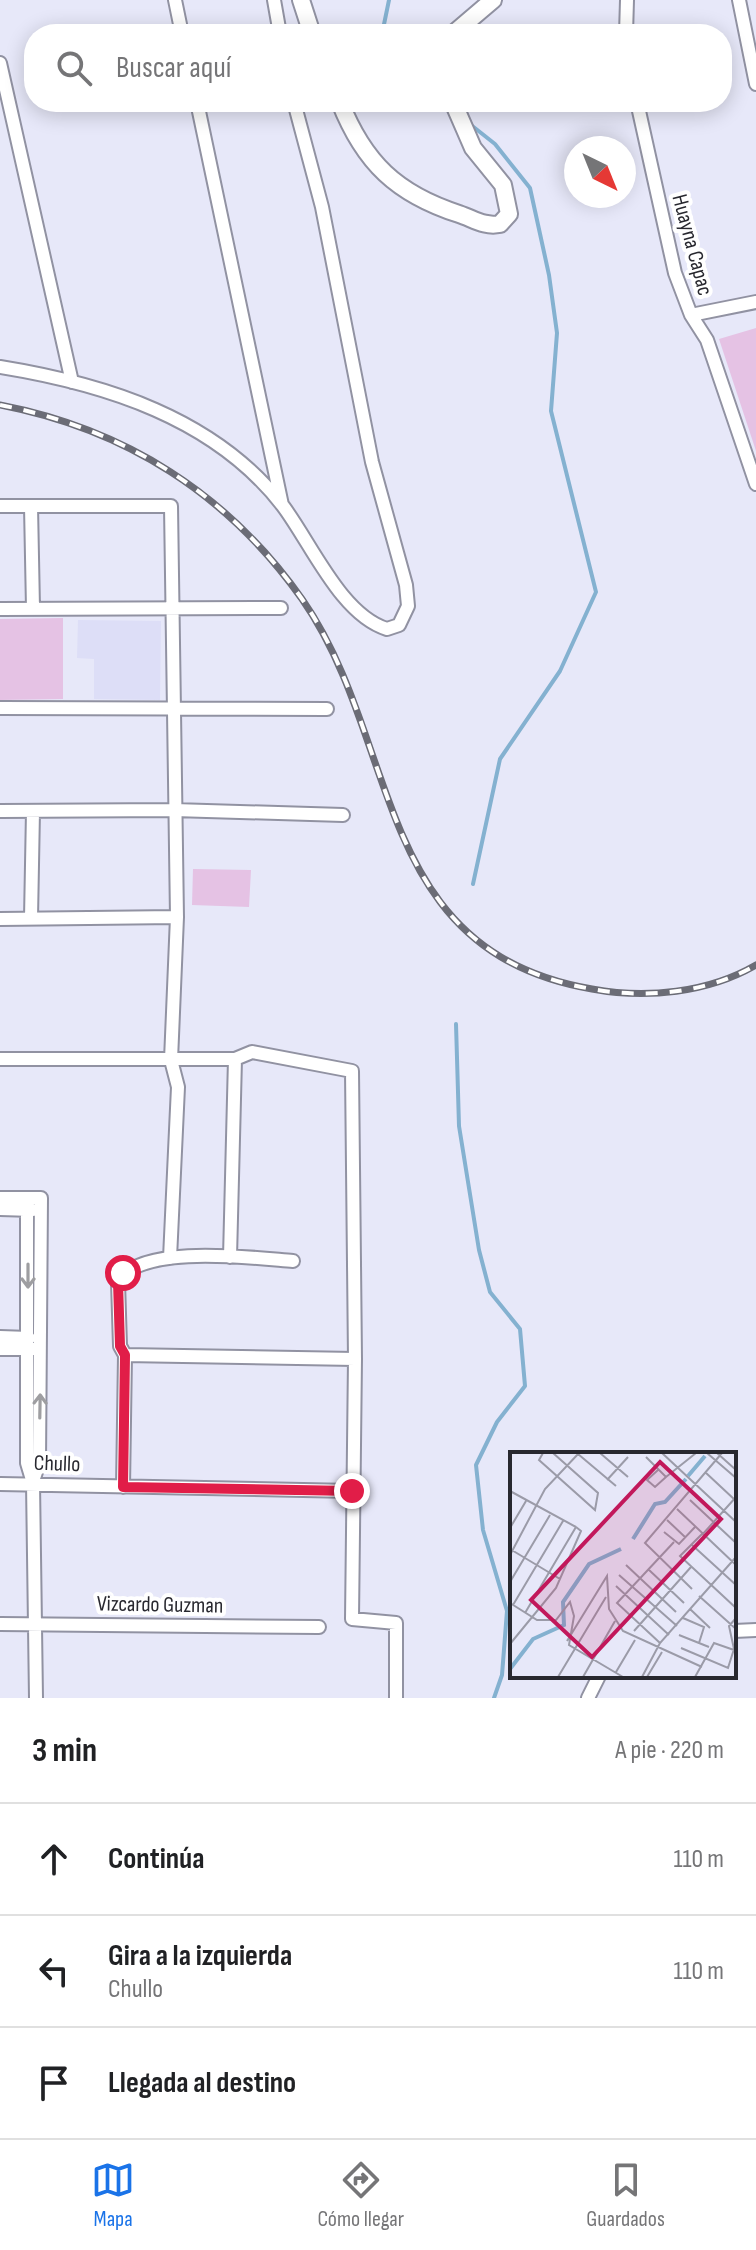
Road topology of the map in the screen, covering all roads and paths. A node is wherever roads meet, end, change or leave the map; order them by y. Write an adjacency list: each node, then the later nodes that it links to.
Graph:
1 (175, 0): 7 (street)
2 (274, 0): 8 (street)
3 (301, 0): 9 (street)
4 (493, 0): 10 (street)
5 (627, 0): 11 (street)
6 (739, 0): 13 (street)
7 (180, 24)
8 (278, 24)
9 (309, 24)
10 (465, 24)
11 (626, 24)
12 (0, 63): 22 (street)
13 (756, 84)
14 (199, 112): 24 (street)
15 (297, 112): 24 (street)
16 (345, 112): 17 (street)
17 (457, 112)
18 (639, 112): 20 (street, Huayna Capac)
19 (756, 302): 20 (street)
20 (691, 315): 23 (street, Huayna Capac)
21 (0, 367): 22 (street)
22 (72, 382): 24 (street)
23 (756, 484)
24 (282, 505)
25 (0, 506): 26 (street)
26 (31, 506): 27 (street); 28 (street)
27 (174, 607): 28 (street); 29 (street); 31 (street)
28 (33, 608): 30 (street)
29 (281, 608)
30 (0, 609)
31 (173, 707): 32 (street); 33 (street); 34 (street)
32 (0, 708)
33 (327, 709)
34 (174, 810): 36 (street); 37 (street); 38 (street)
35 (0, 811): 36 (street)
36 (33, 811): 39 (street)
37 (343, 815)
38 (177, 917): 39 (street); 43 (street)
39 (31, 918): 40 (street)
40 (0, 919)
41 (0, 1059): 43 (street)
42 (235, 1059): 43 (street); 47 (street); 54 (street)
43 (171, 1060): 48 (street)
44 (0, 1198): 45 (street)
45 (32, 1206): 46 (street); 51 (street)
46 (0, 1209)
47 (230, 1257): 48 (street); 49 (street)
48 (170, 1258): 53 (street)
49 (293, 1261)
50 (0, 1337): 51 (street)
51 (32, 1345): 52 (street); 55 (street)
52 (0, 1349)
53 (125, 1355): 54 (street); 57 (street)
54 (355, 1359): 58 (street)
55 (33, 1483): 56 (street, Chullo); 57 (street, Chullo); 60 (street)
56 (0, 1484)
57 (123, 1487): 58 (street, Chullo)
58 (352, 1491): 66 (street)
59 (0, 1624): 60 (street, Vizcardo Guzman)
60 (36, 1624): 61 (street, Vizcardo Guzman); 65 (street)
61 (319, 1627)
62 (756, 1630): 63 (street)
63 (736, 1631)
64 (598, 1678): 67 (street)
65 (36, 1698)
66 (396, 1698)
67 (588, 1698)

